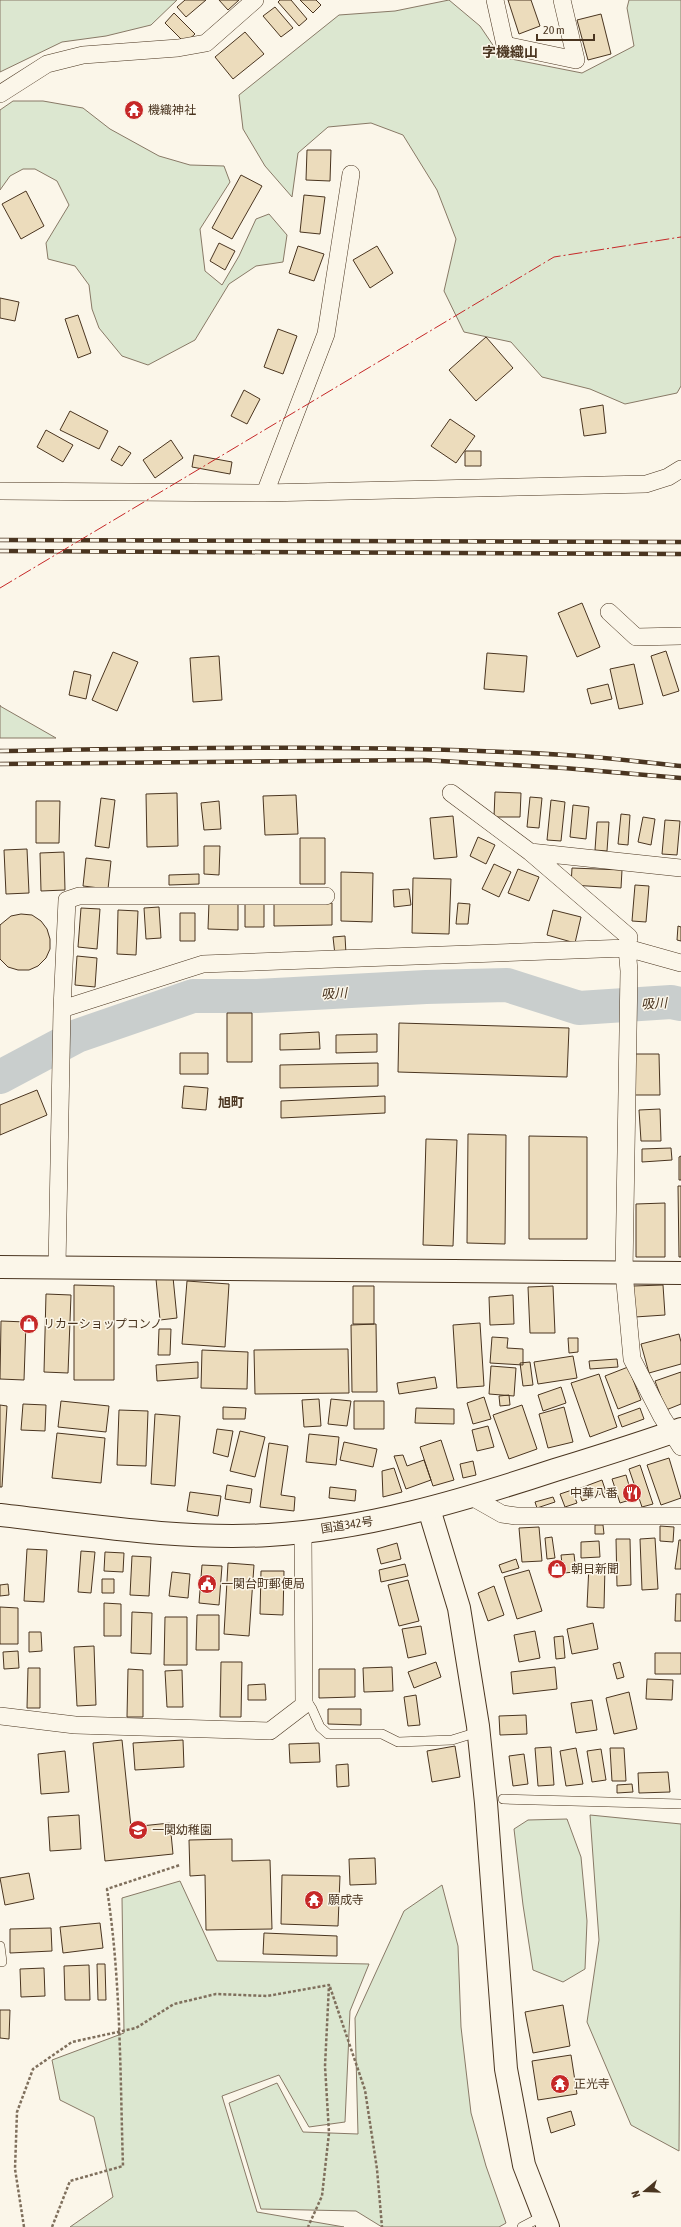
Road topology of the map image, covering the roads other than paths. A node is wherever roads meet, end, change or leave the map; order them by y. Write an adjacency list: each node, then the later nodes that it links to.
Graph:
1 (255, 0): 4 (street)
2 (495, 0): 3 (street)
3 (562, 0)
4 (0, 94)
5 (351, 174): 8 (street)
6 (681, 469): 8 (street)
7 (0, 491): 8 (street)
8 (265, 493)
9 (608, 612): 10 (street)
10 (681, 636)
11 (451, 794): 12 (street)
12 (530, 852): 13 (street); 15 (street)
13 (681, 868)
14 (326, 896): 17 (street)
15 (627, 948): 16 (street); 17 (street); 20 (street)
16 (681, 963)
17 (62, 1016): 18 (street)
18 (57, 1266): 19 (main road); 20 (main road)
19 (0, 1267)
20 (624, 1272): 21 (main road); 22 (street)
21 (681, 1273)
22 (678, 1436): 23 (main road, 国道342号)
23 (472, 1498): 24 (main road, 国道342号); 26 (street)
24 (429, 1509): 27 (main road, 国道342号); 30 (main road)
25 (0, 1515): 27 (main road, 国道342号)
26 (681, 1516)
27 (303, 1532): 28 (street)
28 (304, 1697): 29 (street); 30 (lane)
29 (0, 1716)
30 (478, 1732): 35 (main road)
31 (503, 1799): 32 (lane)
32 (681, 1804)
33 (0, 1946): 34 (lane)
34 (2, 1962)
35 (546, 2221): 36 (lane)
36 (522, 2227)

